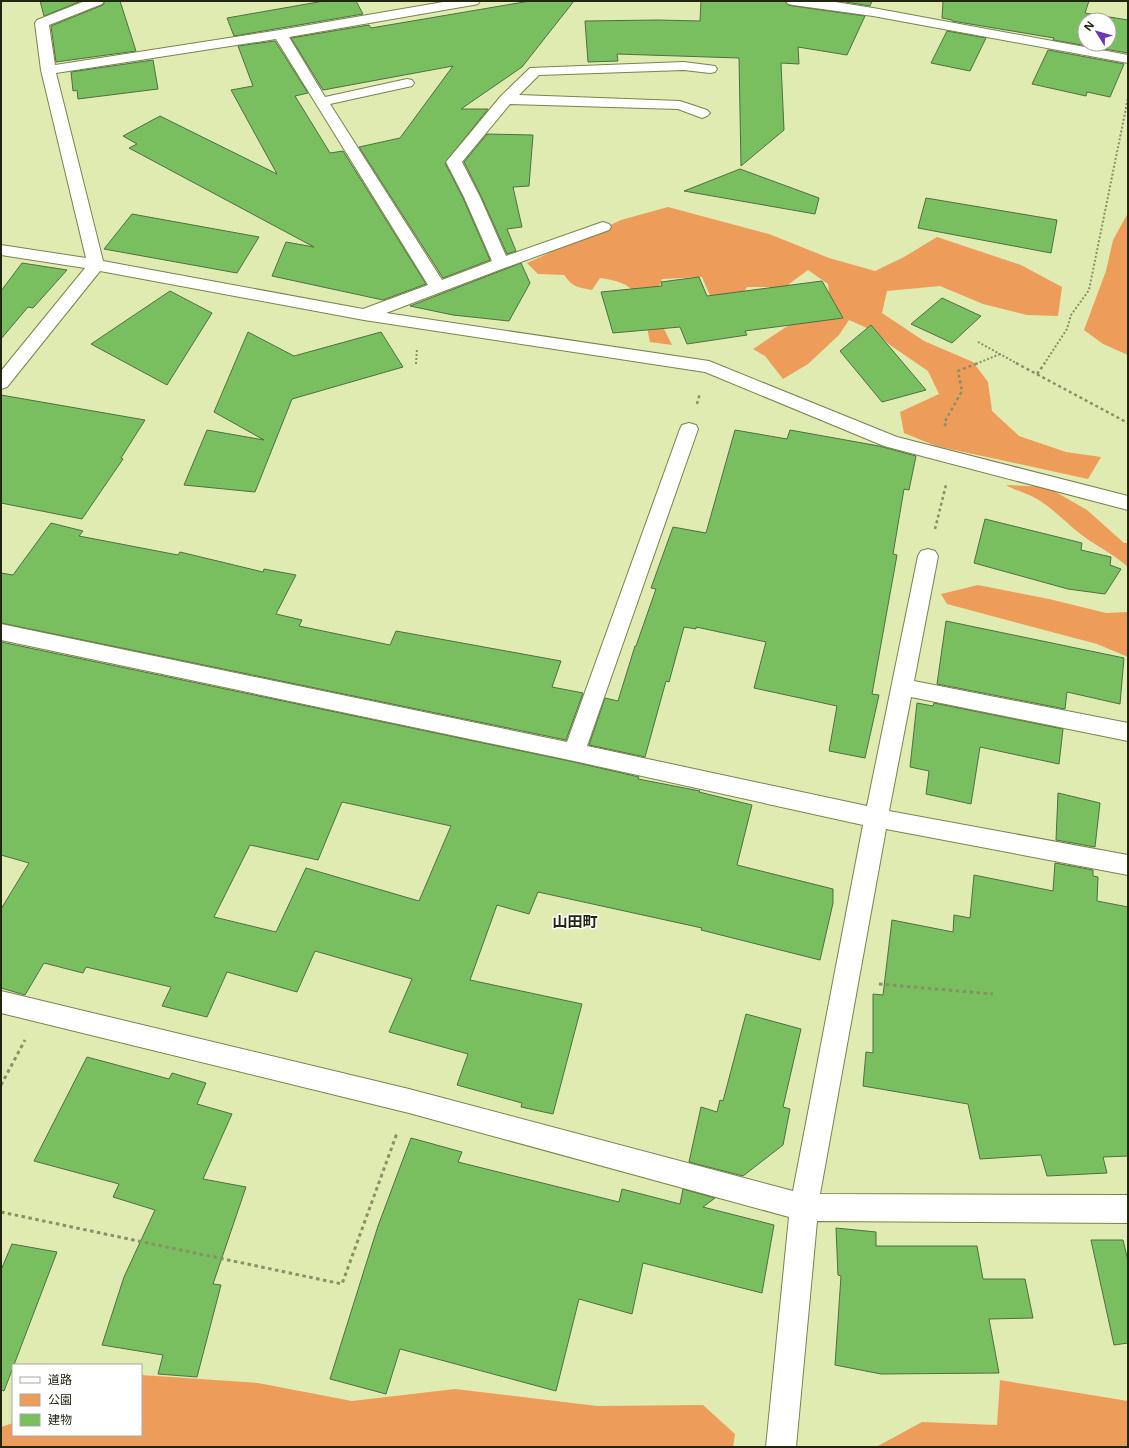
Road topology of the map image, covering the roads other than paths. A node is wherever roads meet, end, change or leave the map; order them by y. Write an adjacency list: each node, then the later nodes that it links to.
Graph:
1 (98, 1): 7 (street)
2 (473, 1): 4 (street)
3 (793, 1): 5 (street)
4 (280, 34): 7 (street); 10 (street)
5 (1128, 59)
6 (710, 69): 9 (street)
7 (48, 70): 15 (street)
8 (407, 83): 10 (street)
9 (506, 99): 11 (street); 14 (street)
10 (321, 102): 16 (street)
11 (702, 113)
12 (602, 227): 14 (street)
13 (1, 250): 15 (street)
14 (501, 263): 16 (street)
15 (96, 265): 17 (street); 18 (street)
16 (438, 287): 17 (street)
17 (364, 314): 20 (street)
18 (1, 383)
19 (689, 429): 25 (street)
20 (1128, 503)
21 (928, 556): 23 (street)
22 (1, 632): 25 (street)
23 (901, 687): 24 (street); 26 (street)
24 (1128, 732)
25 (574, 752): 26 (street)
26 (876, 818): 27 (street); 29 (street)
27 (1128, 865)
28 (1, 1002): 29 (street)
29 (804, 1206): 30 (street); 31 (street)
30 (1128, 1209)
31 (781, 1447)

